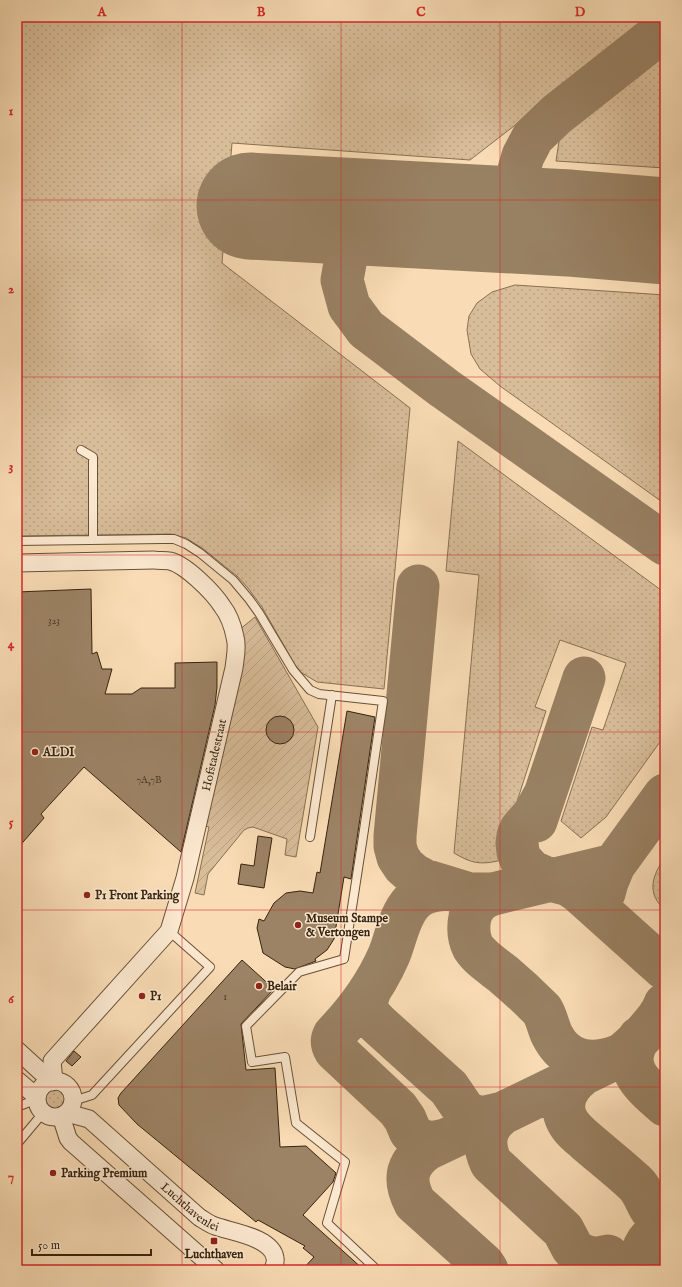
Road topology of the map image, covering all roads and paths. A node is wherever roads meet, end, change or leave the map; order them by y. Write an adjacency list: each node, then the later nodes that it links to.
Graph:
1 (81, 450): 2 (lane)
2 (93, 540): 3 (lane); 5 (lane)
3 (17, 541)
4 (17, 563): 7 (street, Hofstadestraat)
5 (332, 695): 6 (lane); 17 (lane)
6 (310, 837)
7 (169, 931): 10 (street, Hofstadestraat); 13 (lane)
8 (17, 1050): 10 (street)
9 (17, 1080): 11 (street)
10 (53, 1082): 11 (street); 13 (street)
11 (39, 1103): 12 (lane); 13 (street, Luchthavenlei); 14 (lane)
12 (17, 1107)
13 (67, 1110): 15 (street); 16 (street, Luchthavenlei)
14 (17, 1144)
15 (216, 1270)
16 (273, 1270)
17 (377, 1270)

